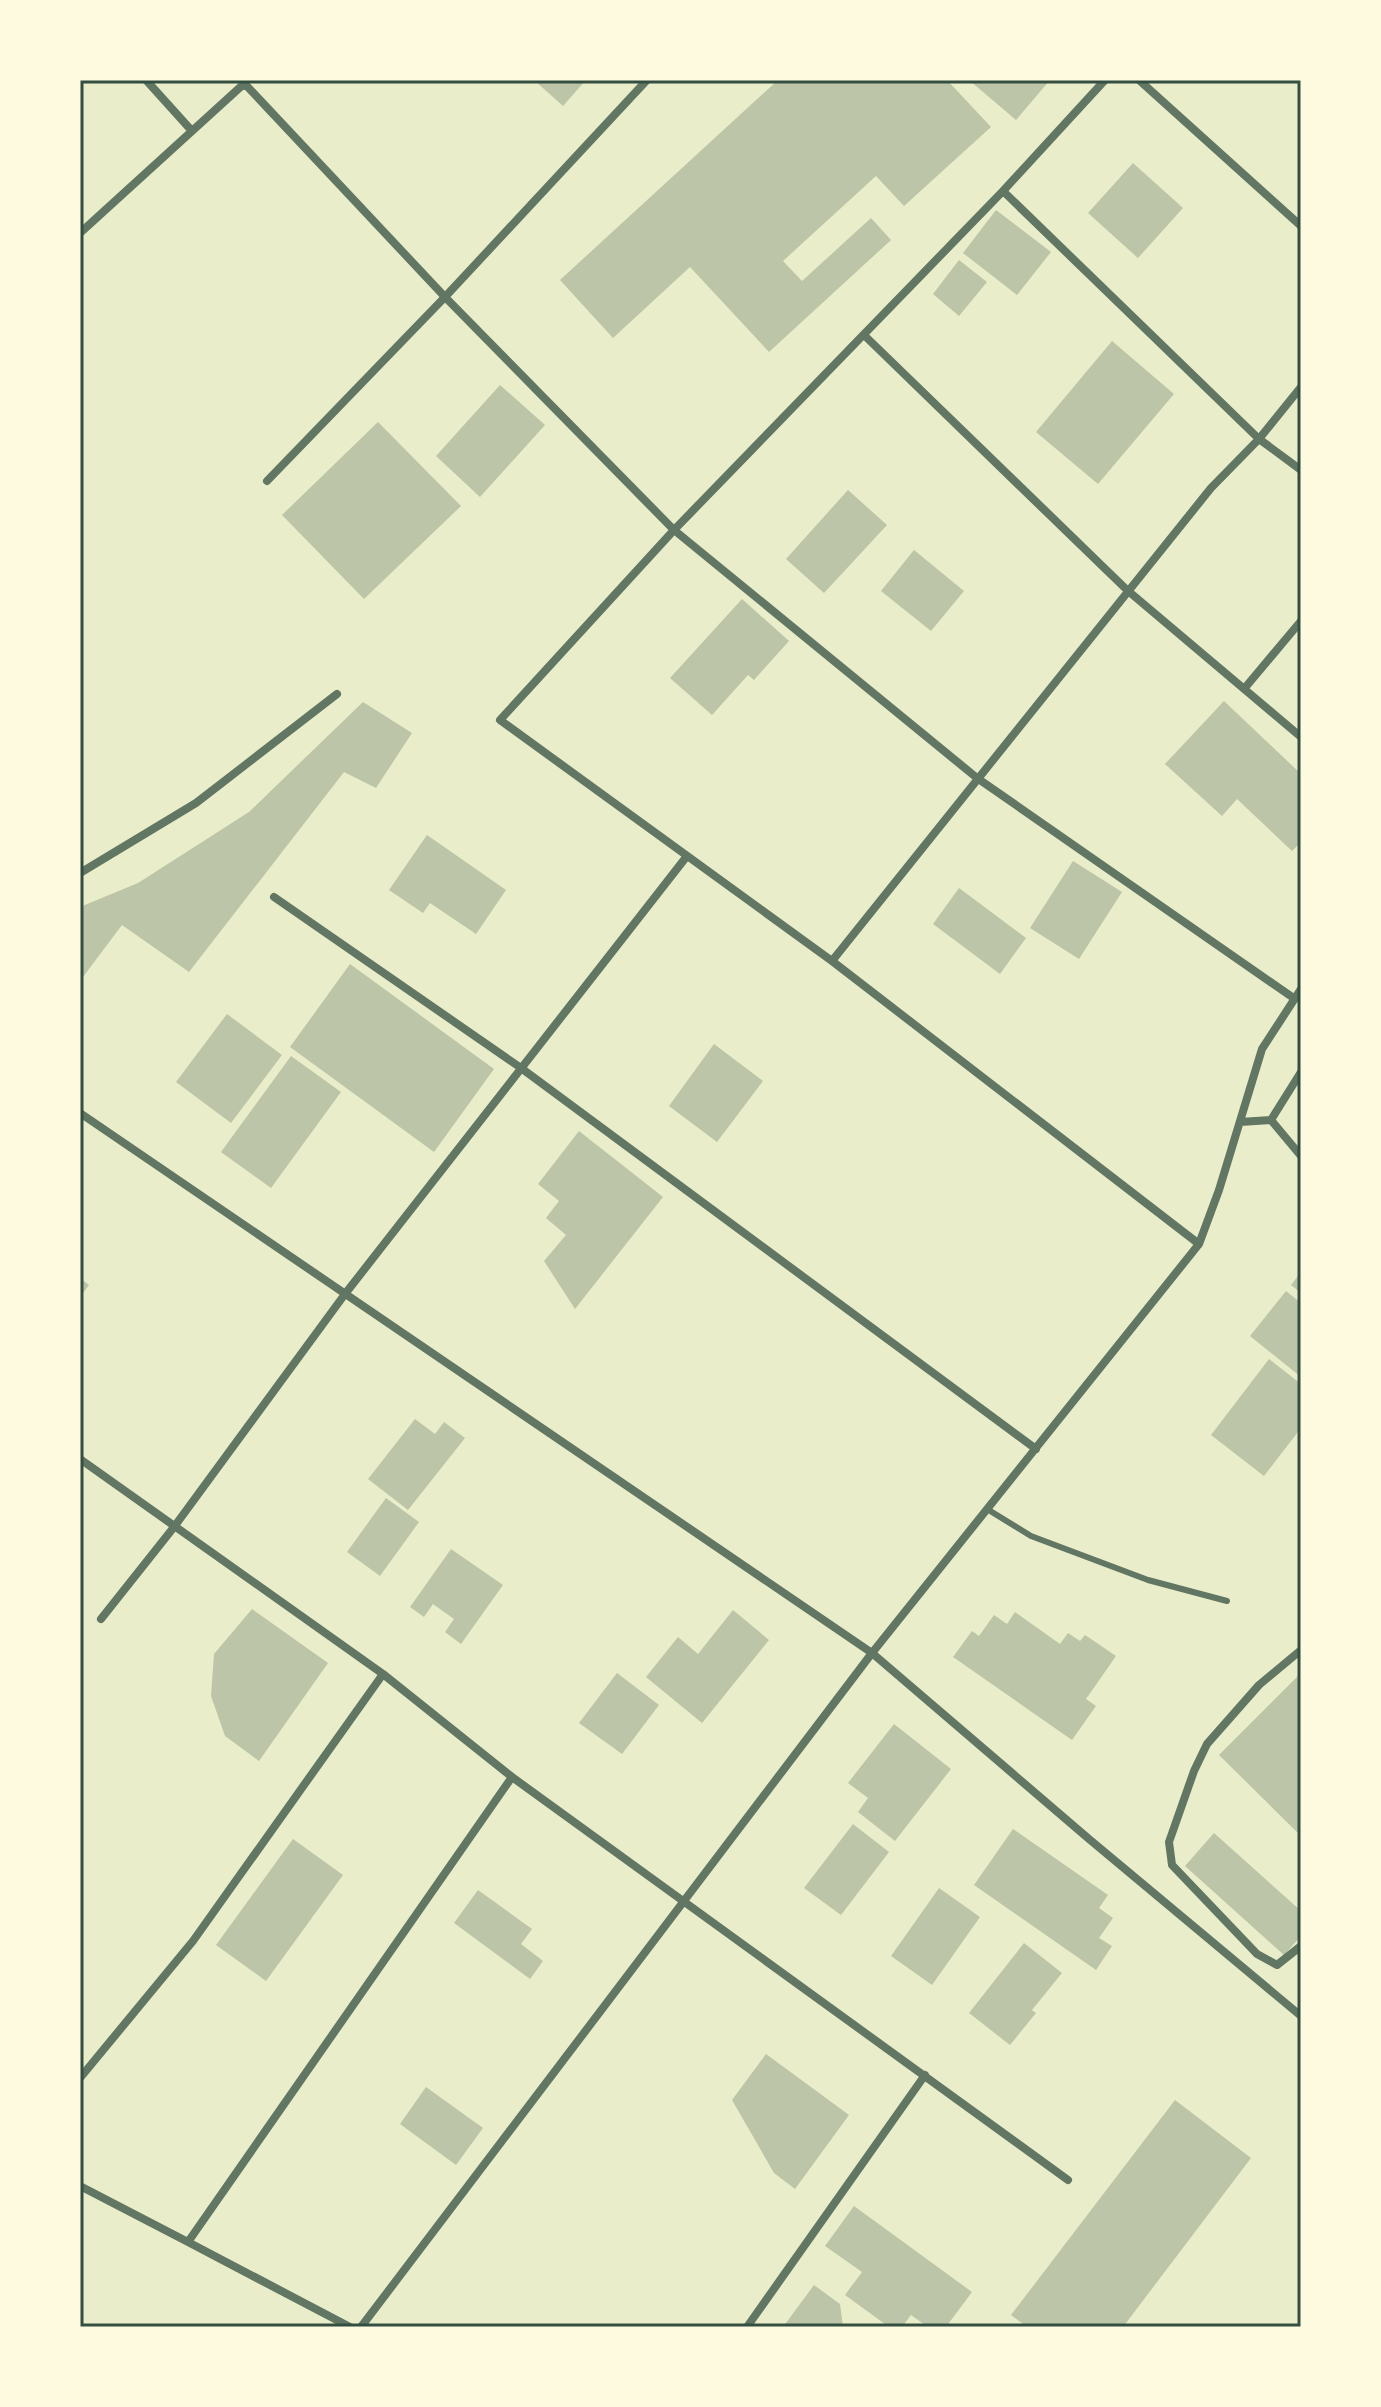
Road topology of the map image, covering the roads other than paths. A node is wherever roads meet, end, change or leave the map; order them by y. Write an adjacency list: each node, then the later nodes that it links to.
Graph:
1 (146, 80): 6 (street)
2 (647, 80): 10 (street)
3 (1105, 80): 7 (street)
4 (1139, 80): 8 (street)
5 (246, 82): 6 (street); 10 (street)
6 (192, 131): 9 (street)
7 (1003, 191): 11 (street); 13 (street)
8 (1301, 226)
9 (80, 233)
10 (445, 297): 15 (street); 16 (street)
11 (864, 335): 16 (street); 17 (street)
12 (1301, 387): 13 (street)
13 (1259, 439): 14 (street); 17 (street)
14 (1301, 470)
15 (267, 481)
16 (674, 530): 22 (street); 23 (street)
17 (1127, 590): 19 (street); 22 (street)
18 (1301, 621): 19 (street)
19 (1244, 689): 21 (street)
20 (337, 694): 24 (street)
21 (1301, 737)
22 (977, 778): 26 (street); 28 (street)
23 (687, 856): 26 (street); 29 (street)
24 (80, 873)
25 (274, 897): 29 (street)
26 (832, 961): 35 (street)
27 (1301, 989): 28 (street)
28 (1295, 999): 33 (street)
29 (521, 1068): 36 (street); 37 (street)
30 (1301, 1072): 32 (street)
31 (80, 1113): 36 (street)
32 (1271, 1120): 33 (street); 34 (street)
33 (1240, 1122): 35 (street)
34 (1301, 1156)
35 (1199, 1244): 37 (street)
36 (345, 1294): 40 (street); 44 (street)
37 (1036, 1449): 39 (street)
38 (80, 1459): 40 (street)
39 (987, 1509): 41 (lane); 44 (street)
40 (174, 1527): 42 (street); 45 (street)
41 (1227, 1601)
42 (101, 1619)
43 (1301, 1650): 48 (street)
44 (872, 1653): 47 (street); 49 (street)
45 (383, 1674): 46 (street); 51 (street)
46 (512, 1777): 47 (street); 54 (street)
47 (684, 1900): 50 (street); 56 (street)
48 (1301, 1946)
49 (1300, 2014)
50 (925, 2075): 52 (street); 57 (street)
51 (80, 2078)
52 (1068, 2180)
53 (80, 2186): 54 (street)
54 (188, 2242): 55 (street)
55 (350, 2327)
56 (361, 2327)
57 (747, 2327)

